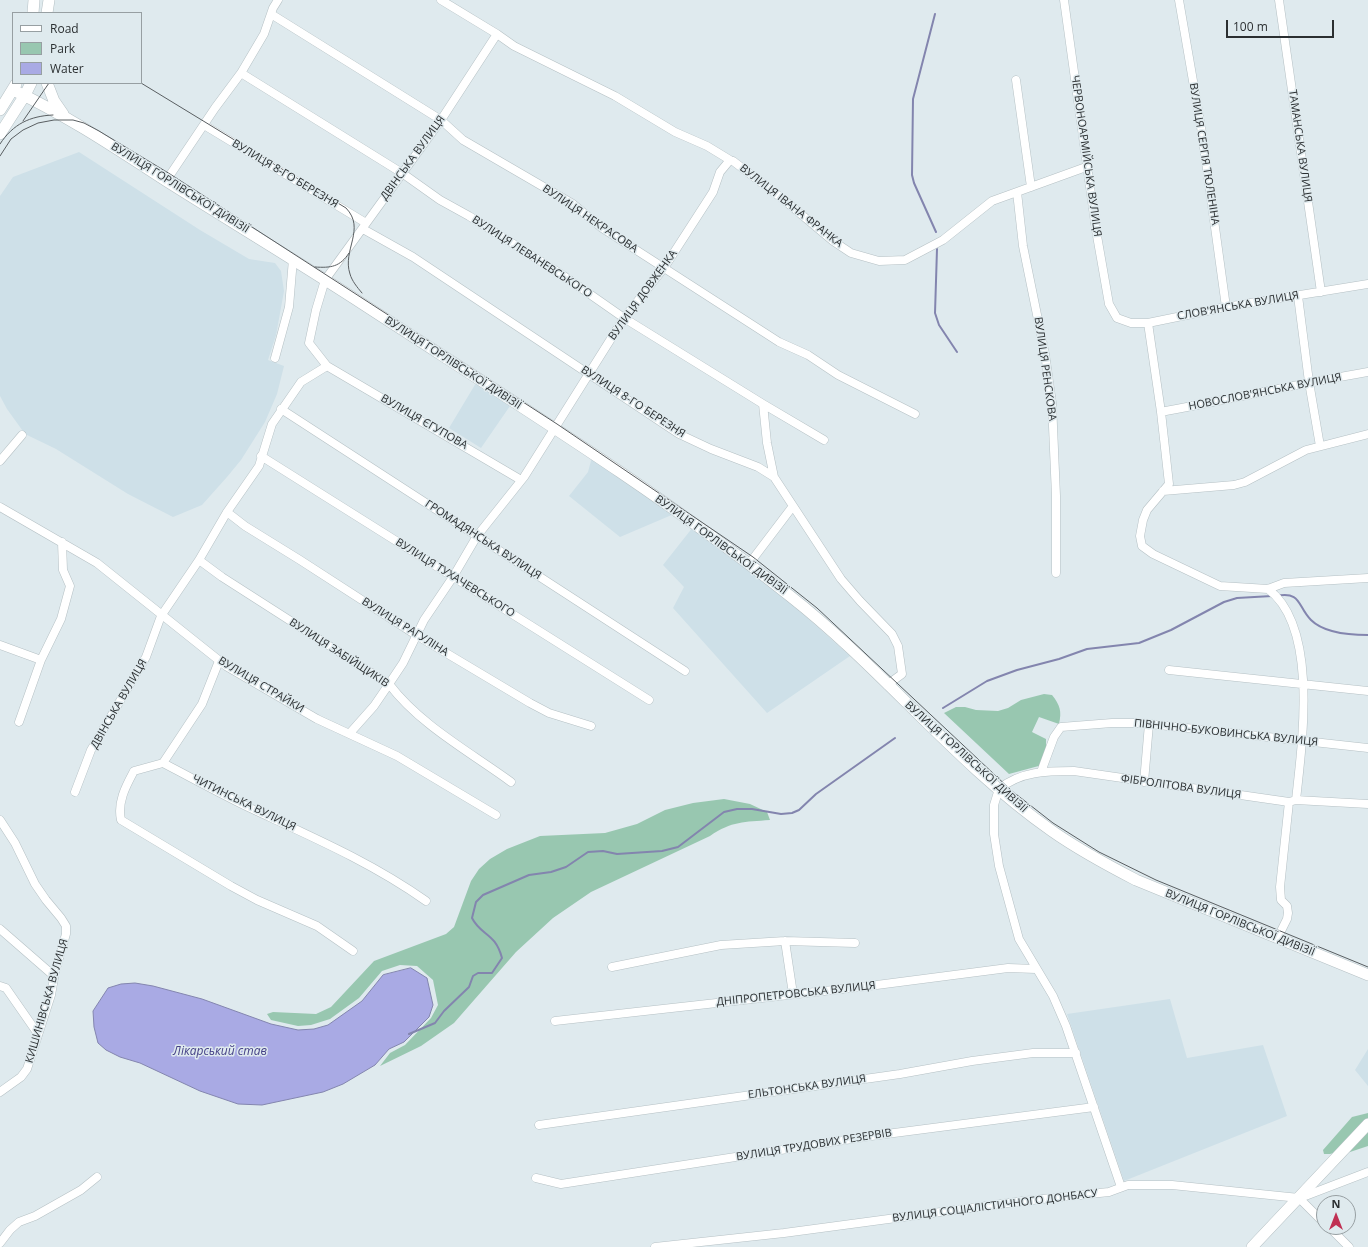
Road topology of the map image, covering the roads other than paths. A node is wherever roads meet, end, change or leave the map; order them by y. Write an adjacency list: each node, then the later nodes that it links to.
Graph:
1 (34, 0): 8 (main road)
2 (49, 0): 9 (main road)
3 (278, 0): 10 (street)
4 (440, 0): 11 (street, ВУЛИЦЯ ІВАНА ФРАНКА)
5 (1064, 0): 24 (street, ЧЕРВОНОАРМІЙСЬКА ВУЛИЦЯ)
6 (1179, 0): 36 (street, ВУЛИЦЯ СЕРГІЯ ТЮЛЕНІНА)
7 (1279, 0): 34 (street, ТАМАНСЬКА ВУЛИЦЯ)
8 (33, 12)
9 (47, 12)
10 (271, 14): 12 (street); 20 (street, ВУЛИЦЯ НЕКРАСОВА)
11 (497, 34): 20 (street, ДВІНСЬКА ВУЛИЦЯ); 23 (street, ВУЛИЦЯ ІВАНА ФРАНКА)
12 (241, 73): 21 (street); 25 (street, ВУЛИЦЯ ЛЕВАНЕВСЬКОГО)
13 (1016, 80): 27 (street)
14 (30, 84): 17 (main road)
15 (47, 84): 19 (main road)
16 (15, 86): 17 (main road, ВУЛИЦЯ ГОРЛІВСЬКОЇ ДИВІЗІЇ); 18 (main road)
17 (25, 95): 19 (main road, ВУЛИЦЯ ГОРЛІВСЬКОЇ ДИВІЗІЇ); 22 (main road)
18 (0, 110)
19 (63, 115): 26 (main road, ВУЛИЦЯ ГОРЛІВСЬКОЇ ДИВІЗІЇ)
20 (441, 120): 25 (street, ДВІНСЬКА ВУЛИЦЯ); 31 (street, ВУЛИЦЯ НЕКРАСОВА)
21 (204, 125): 26 (street); 29 (street, ВУЛИЦЯ 8-ГО БЕРЕЗНЯ)
22 (0, 134)
23 (730, 160): 28 (street, ВУЛИЦЯ ІВАНА ФРАНКА); 31 (street, ВУЛИЦЯ ДОВЖЕНКА)
24 (1086, 167): 27 (street, ВУЛИЦЯ ІВАНА ФРАНКА); 37 (street, ЧЕРВОНОАРМІЙСЬКА ВУЛИЦЯ)
25 (402, 173): 29 (street, ДВІНСЬКА ВУЛИЦЯ); 38 (street, ВУЛИЦЯ ЛЕВАНЕВСЬКОГО)
26 (166, 181): 30 (main road, ВУЛИЦЯ ГОРЛІВСЬКОЇ ДИВІЗІЇ)
27 (1031, 186): 28 (street, ВУЛИЦЯ ІВАНА ФРАНКА)
28 (1017, 192): 66 (street, ВУЛИЦЯ РЕНСКОВА)
29 (364, 226): 32 (street, ДВІНСЬКА ВУЛИЦЯ); 43 (street, ВУЛИЦЯ 8-ГО БЕРЕЗНЯ)
30 (293, 259): 32 (main road, ВУЛИЦЯ ГОРЛІВСЬКОЇ ДИВІЗІЇ); 40 (street)
31 (664, 268): 38 (street, ВУЛИЦЯ ДОВЖЕНКА); 48 (street, ВУЛИЦЯ НЕКРАСОВА)
32 (325, 280): 41 (street, ДВІНСЬКА ВУЛИЦЯ); 49 (main road, ВУЛИЦЯ ГОРЛІВСЬКОЇ ДИВІЗІЇ)
33 (1368, 284): 34 (street, СЛОВ'ЯНСЬКА ВУЛИЦЯ)
34 (1321, 292): 35 (street, СЛОВ'ЯНСЬКА ВУЛИЦЯ)
35 (1298, 296): 36 (street, СЛОВ'ЯНСЬКА ВУЛИЦЯ); 44 (street)
36 (1226, 308): 39 (street, СЛОВ'ЯНСЬКА ВУЛИЦЯ)
37 (1112, 312): 39 (street, СЛОВ'ЯНСЬКА ВУЛИЦЯ)
38 (624, 318): 43 (street, ВУЛИЦЯ ДОВЖЕНКА); 45 (street, ВУЛИЦЯ ЛЕВАНЕВСЬКОГО)
39 (1148, 323): 47 (street)
40 (275, 358)
41 (327, 366): 46 (street, ДВІНСЬКА ВУЛИЦЯ); 57 (street, ВУЛИЦЯ ЄГУПОВА)
42 (1368, 372): 44 (street, НОВОСЛОВ'ЯНСЬКА ВУЛИЦЯ)
43 (589, 373): 49 (street, ВУЛИЦЯ ДОВЖЕНКА); 56 (street, ВУЛИЦЯ 8-ГО БЕРЕЗНЯ)
44 (1309, 382): 47 (street, НОВОСЛОВ'ЯНСЬКА ВУЛИЦЯ); 53 (street)
45 (763, 404): 52 (street, ВУЛИЦЯ ЛЕВАНЕВСЬКОГО); 56 (street)
46 (281, 409): 54 (street, ДВІНСЬКА ВУЛИЦЯ); 62 (street, ГРОМАДЯНСЬКА ВУЛИЦЯ)
47 (1161, 412): 58 (street)
48 (915, 414)
49 (554, 428): 57 (street, ВУЛИЦЯ ДОВЖЕНКА); 65 (main road, ВУЛИЦЯ ГОРЛІВСЬКОЇ ДИВІЗІЇ)
50 (1368, 434): 53 (street)
51 (22, 435): 55 (street)
52 (824, 440)
53 (1320, 446): 58 (street)
54 (261, 456): 61 (street, ДВІНСЬКА ВУЛИЦЯ); 67 (street, ВУЛИЦЯ ТУХАЧЕВСЬКОГО)
55 (0, 461)
56 (774, 477): 59 (street, ВУЛИЦЯ 8-ГО БЕРЕЗНЯ)
57 (521, 480): 62 (street, ВУЛИЦЯ ДОВЖЕНКА)
58 (1162, 492): 69 (street)
59 (792, 506): 65 (street); 78 (street, ВУЛИЦЯ 8-ГО БЕРЕЗНЯ)
60 (0, 507): 63 (street, ВУЛИЦЯ СТРАЙКИ)
61 (227, 512): 64 (street, ДВІНСЬКА ВУЛИЦЯ); 71 (street, ВУЛИЦЯ РАГУЛІНА)
62 (477, 536): 67 (street, ВУЛИЦЯ ДОВЖЕНКА); 76 (street, ГРОМАДЯНСЬКА ВУЛИЦЯ)
63 (62, 542): 70 (street, ВУЛИЦЯ СТРАЙКИ); 73 (street)
64 (200, 560): 70 (street, ДВІНСЬКА ВУЛИЦЯ); 77 (street, ВУЛИЦЯ ЗАБІЙЩИКІВ)
65 (748, 564): 78 (main road, ВУЛИЦЯ ГОРЛІВСЬКОЇ ДИВІЗІЇ)
66 (1056, 573)
67 (453, 577): 71 (street, ВУЛИЦЯ ДОВЖЕНКА); 81 (street, ВУЛИЦЯ ТУХАЧЕВСЬКОГО)
68 (1368, 578): 69 (street)
69 (1273, 593): 79 (street)
70 (161, 616): 74 (street, ВУЛИЦЯ СТРАЙКИ); 93 (street, ДВІНСЬКА ВУЛИЦЯ)
71 (416, 635): 77 (street, ВУЛИЦЯ ДОВЖЕНКА); 84 (street, ВУЛИЦЯ РАГУЛІНА)
72 (0, 644): 73 (street)
73 (41, 660): 82 (street)
74 (219, 661): 85 (street, ВУЛИЦЯ СТРАЙКИ); 88 (street)
75 (1169, 670): 79 (street)
76 (685, 671)
77 (389, 684): 85 (street, ВУЛИЦЯ ДОВЖЕНКА); 90 (street, ВУЛИЦЯ ЗАБІЙЩИКІВ)
78 (887, 685): 92 (main road, ВУЛИЦЯ ГОРЛІВСЬКОЇ ДИВІЗІЇ)
79 (1304, 685): 80 (street); 86 (street)
80 (1368, 691)
81 (649, 700)
82 (19, 722)
83 (1149, 724): 86 (street, ПІВНІЧНО-БУКОВИНСЬКА ВУЛИЦЯ); 89 (street, ПІВНІЧНО-БУКОВИНСЬКА ВУЛИЦЯ); 91 (street)
84 (591, 726)
85 (350, 733): 96 (street, ВУЛИЦЯ СТРАЙКИ)
86 (1302, 740): 87 (street, ПІВНІЧНО-БУКОВИНСЬКА ВУЛИЦЯ); 94 (street)
87 (1368, 748)
88 (163, 763): 98 (street, ЧИТИНСЬКА ВУЛИЦЯ); 103 (street)
89 (1041, 772): 91 (street, ФІБРОЛІТОВА ВУЛИЦЯ); 92 (street, ФІБРОЛІТОВА ВУЛИЦЯ)
90 (511, 782)
91 (1144, 782): 94 (street, ФІБРОЛІТОВА ВУЛИЦЯ)
92 (999, 789): 100 (main road, ВУЛИЦЯ ГОРЛІВСЬКОЇ ДИВІЗІЇ); 105 (street)
93 (75, 792)
94 (1293, 801): 95 (street, ФІБРОЛІТОВА ВУЛИЦЯ); 100 (street)
95 (1368, 804)
96 (496, 814)
97 (0, 820): 107 (street, КИШИНІВСЬКА ВУЛИЦЯ)
98 (426, 901)
99 (0, 929): 107 (street)
100 (1277, 939): 106 (main road, ВУЛИЦЯ ГОРЛІВСЬКОЇ ДИВІЗІЇ)
101 (785, 941): 102 (street); 104 (street); 109 (street)
102 (855, 943)
103 (353, 951)
104 (612, 967)
105 (1036, 969): 109 (street, ДНІПРОПЕТРОВСЬКА ВУЛИЦЯ); 112 (street)
106 (1368, 975)
107 (54, 976): 111 (street, КИШИНІВСЬКА ВУЛИЦЯ)
108 (0, 986): 111 (street)
109 (793, 994): 110 (street, ДНІПРОПЕТРОВСЬКА ВУЛИЦЯ)
110 (555, 1021)
111 (38, 1034): 113 (street, КИШИНІВСЬКА ВУЛИЦЯ)
112 (1076, 1053): 114 (street); 116 (street, ЕЛЬТОНСЬКА ВУЛИЦЯ)
113 (0, 1092)
114 (1094, 1107): 119 (street, ВУЛИЦЯ ТРУДОВИХ РЕЗЕРВІВ); 120 (street)
115 (1368, 1124): 121 (main road)
116 (539, 1125)
117 (1368, 1172): 121 (street)
118 (97, 1177): 124 (street)
119 (536, 1178)
120 (1122, 1188): 121 (street, ВУЛИЦЯ СОЦІАЛІСТИЧНОГО ДОНБАСУ); 125 (street, ВУЛИЦЯ СОЦІАЛІСТИЧНОГО ДОНБАСУ)
121 (1299, 1198): 122 (street); 126 (main road)
122 (1316, 1214)
123 (1337, 1235): 127 (street)
124 (0, 1243)
125 (655, 1247)
126 (1252, 1247)
127 (1349, 1247)

